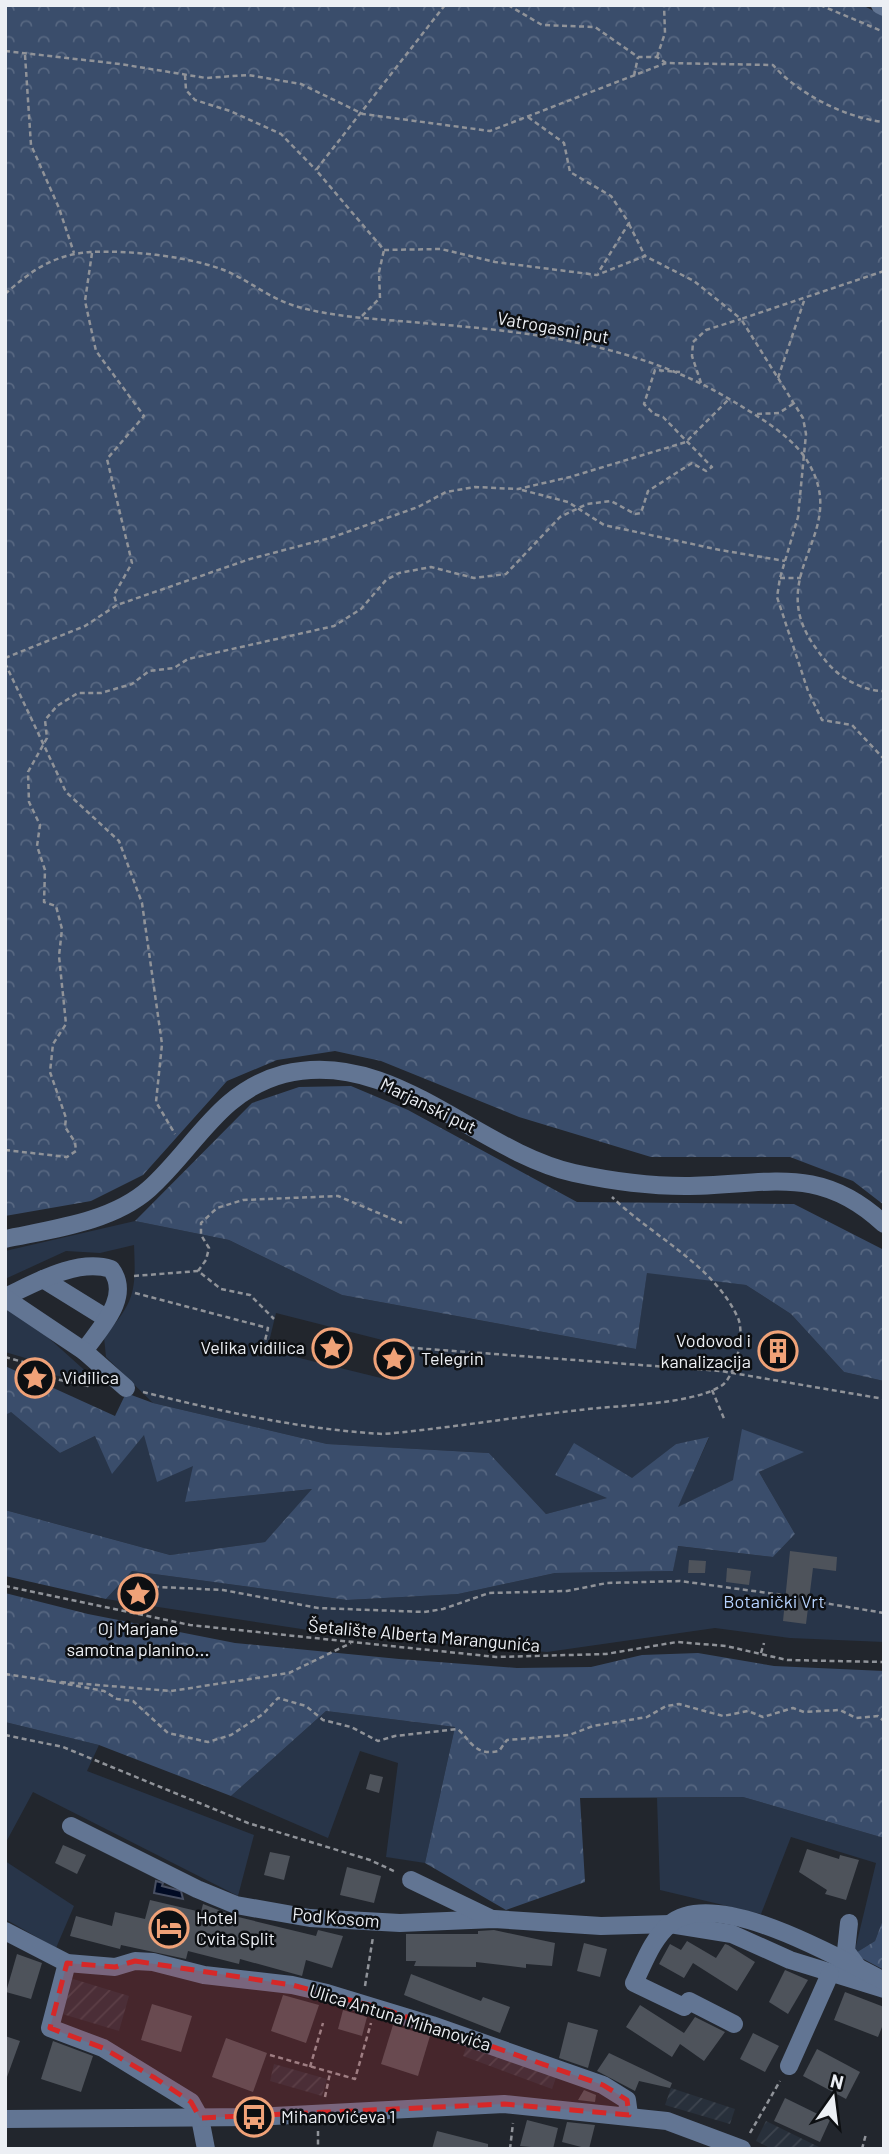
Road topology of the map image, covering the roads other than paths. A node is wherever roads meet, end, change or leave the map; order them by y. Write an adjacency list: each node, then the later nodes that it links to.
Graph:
1 (884, 1224): 2 (street, Marjanski put)
2 (5, 1239)
3 (43, 1279): 4 (street); 5 (street); 5 (street)
4 (5, 1298): 6 (street)
5 (106, 1318): 6 (street)
6 (84, 1351): 7 (street)
7 (126, 1388)
8 (72, 1826): 10 (street, Pod Kosom)
9 (411, 1880): 10 (street, Pod Kosom)
10 (494, 1919): 12 (street, Pod Kosom)
11 (849, 1923): 15 (street)
12 (670, 1924): 15 (street, Pod Kosom); 16 (street, Pod Kosom); 19 (street)
13 (5, 1931): 14 (street, Ulica Antuna Mihanovića)
14 (67, 1963): 21 (street, Ulica Antuna Mihanovića); 22 (street)
15 (859, 1969): 17 (street, Pod Kosom)
16 (830, 1974): 18 (street, Pod Kosom); 20 (street)
17 (884, 1982)
18 (884, 1989)
19 (734, 2024)
20 (789, 2066)
21 (629, 2115): 22 (street); 25 (street)
22 (200, 2118): 23 (street); 24 (street)
23 (5, 2119)
24 (206, 2149)
25 (742, 2149)

